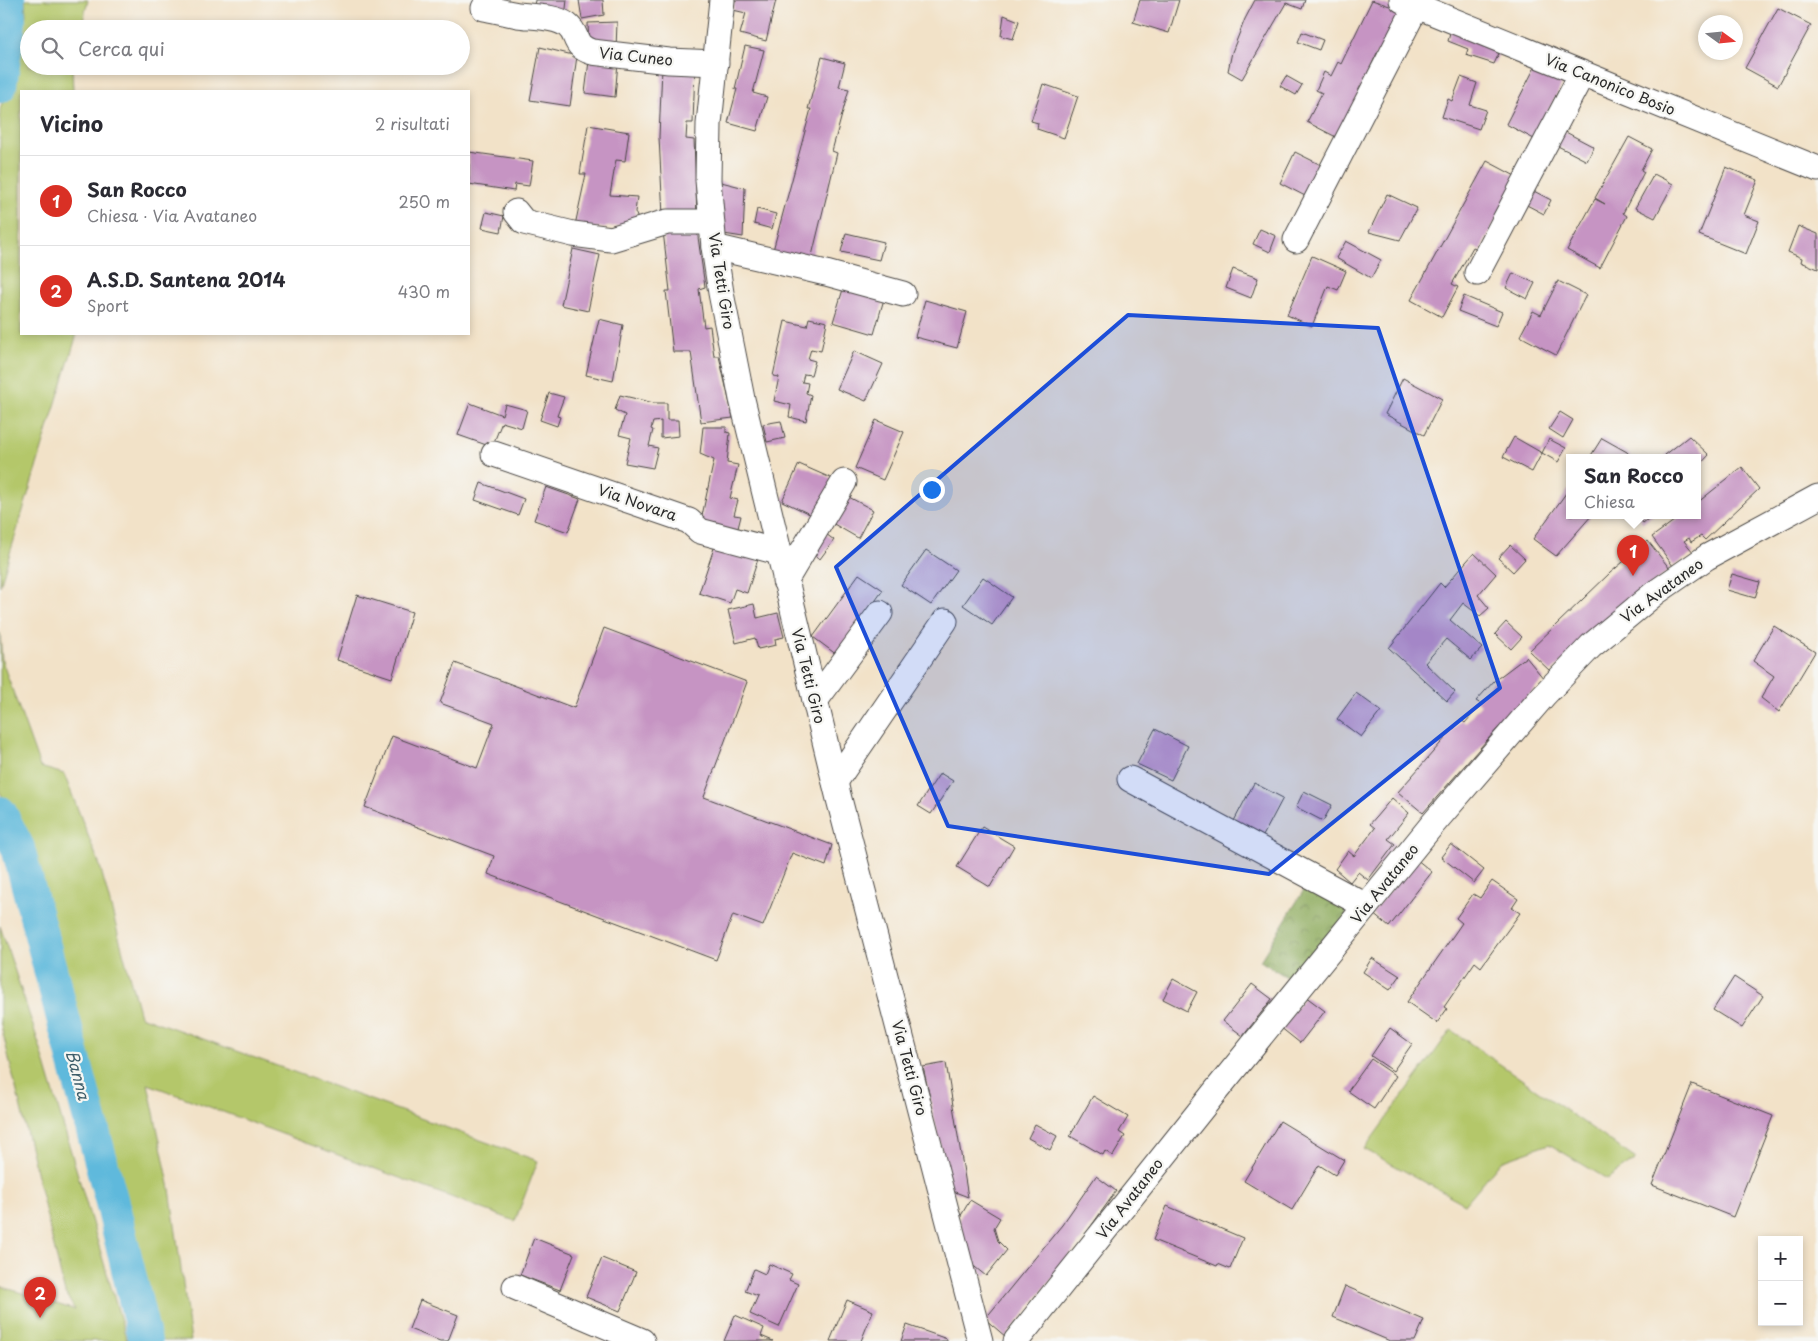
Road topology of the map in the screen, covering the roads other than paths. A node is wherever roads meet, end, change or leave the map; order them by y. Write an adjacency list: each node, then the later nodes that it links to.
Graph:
1 (722, 0): 4 (street, Via Tetti Giro)
2 (1410, 3): 5 (street, Via Canonico Bosio); 9 (street)
3 (484, 8): 4 (street, Via Cuneo)
4 (716, 63): 8 (street, Via Tetti Giro)
5 (1582, 74): 6 (street, Via Canonico Bosio); 11 (street)
6 (1818, 168)
7 (516, 212): 8 (street)
8 (712, 222): 10 (street, Via Tetti Giro)
9 (1296, 240)
10 (714, 247): 12 (street); 16 (street, Via Tetti Giro)
11 (1477, 273)
12 (903, 294)
13 (494, 454): 16 (street, Via Novara)
14 (844, 482): 17 (street)
15 (1818, 497): 23 (street, Via Avataneo)
16 (778, 552): 17 (street, Via Tetti Giro)
17 (785, 581): 20 (street, Via Tetti Giro)
18 (880, 612): 20 (street)
19 (945, 621): 22 (street)
20 (815, 701): 22 (street, Via Tetti Giro)
21 (1130, 779): 23 (street)
22 (835, 782): 26 (street, Via Tetti Giro)
23 (1366, 906): 27 (street, Via Avataneo)
24 (514, 1287): 25 (street)
25 (642, 1341)
26 (980, 1341)
27 (1016, 1341)

